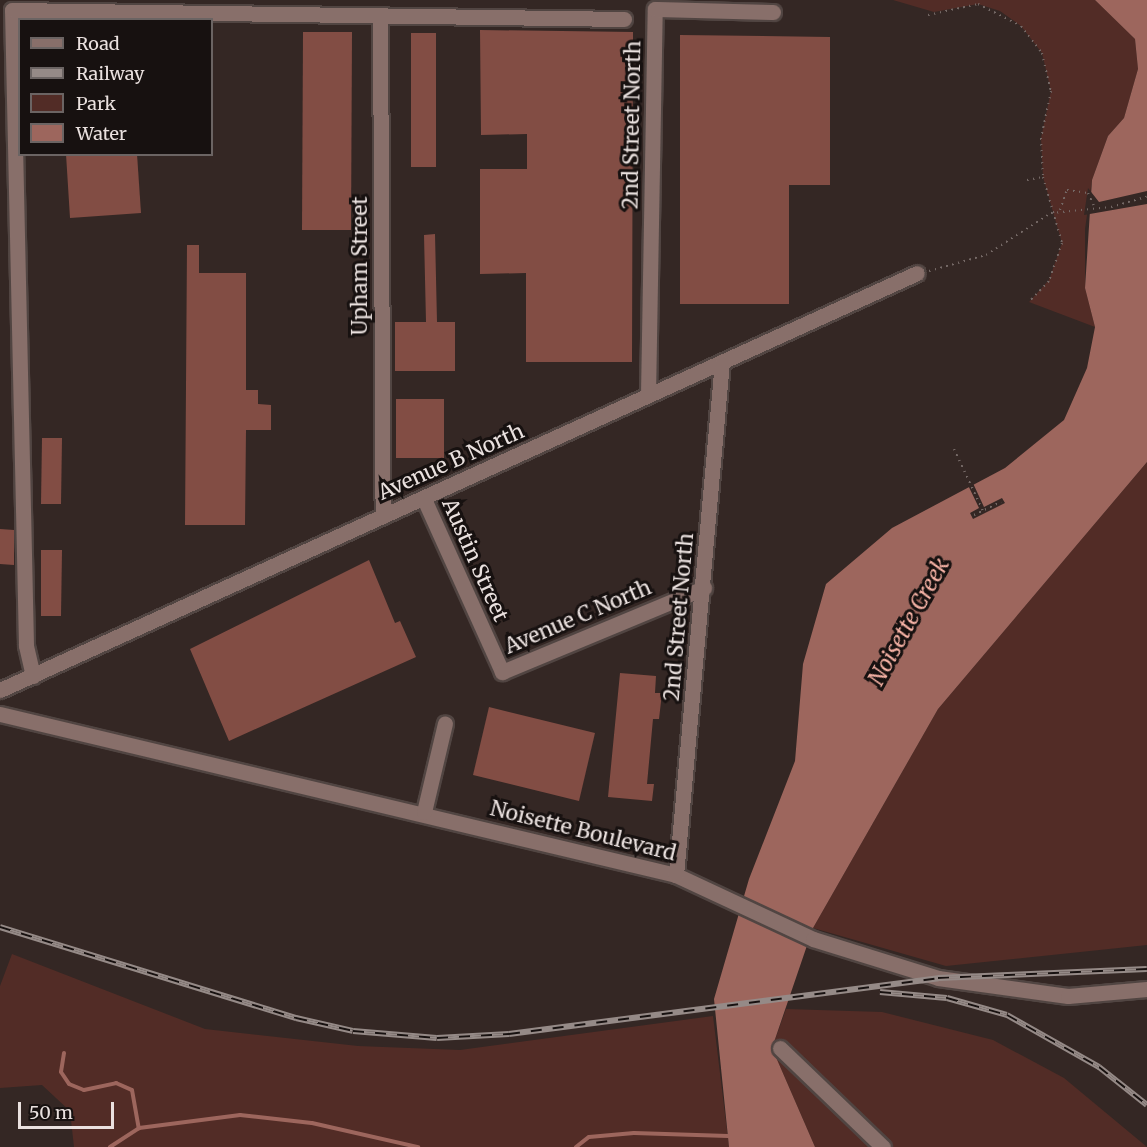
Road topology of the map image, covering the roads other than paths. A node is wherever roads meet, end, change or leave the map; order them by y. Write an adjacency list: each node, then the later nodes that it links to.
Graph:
1 (773, 12): 6 (street, 2nd Street North)
2 (380, 16): 3 (street); 8 (street, Upham Street); 11 (street)
3 (624, 20)
4 (917, 273): 5 (street, Avenue B North)
5 (722, 362): 6 (street, Avenue B North); 9 (street, 2nd Street North)
6 (648, 395): 7 (street, Avenue B North)
7 (424, 499): 8 (street, Avenue B North); 10 (street, Austin Street)
8 (383, 516): 11 (street, Avenue B North)
9 (704, 588): 10 (street, Avenue C North); 16 (street, 2nd Street North)
10 (501, 672)
11 (33, 676): 12 (street, Avenue B North)
12 (0, 690)
13 (0, 714): 15 (street, Noisette Boulevard)
14 (445, 723): 15 (street)
15 (424, 812): 16 (street, Noisette Boulevard)
16 (676, 875): 17 (street, Noisette Boulevard)
17 (1147, 989)
18 (780, 1048): 19 (street)
19 (883, 1147)

